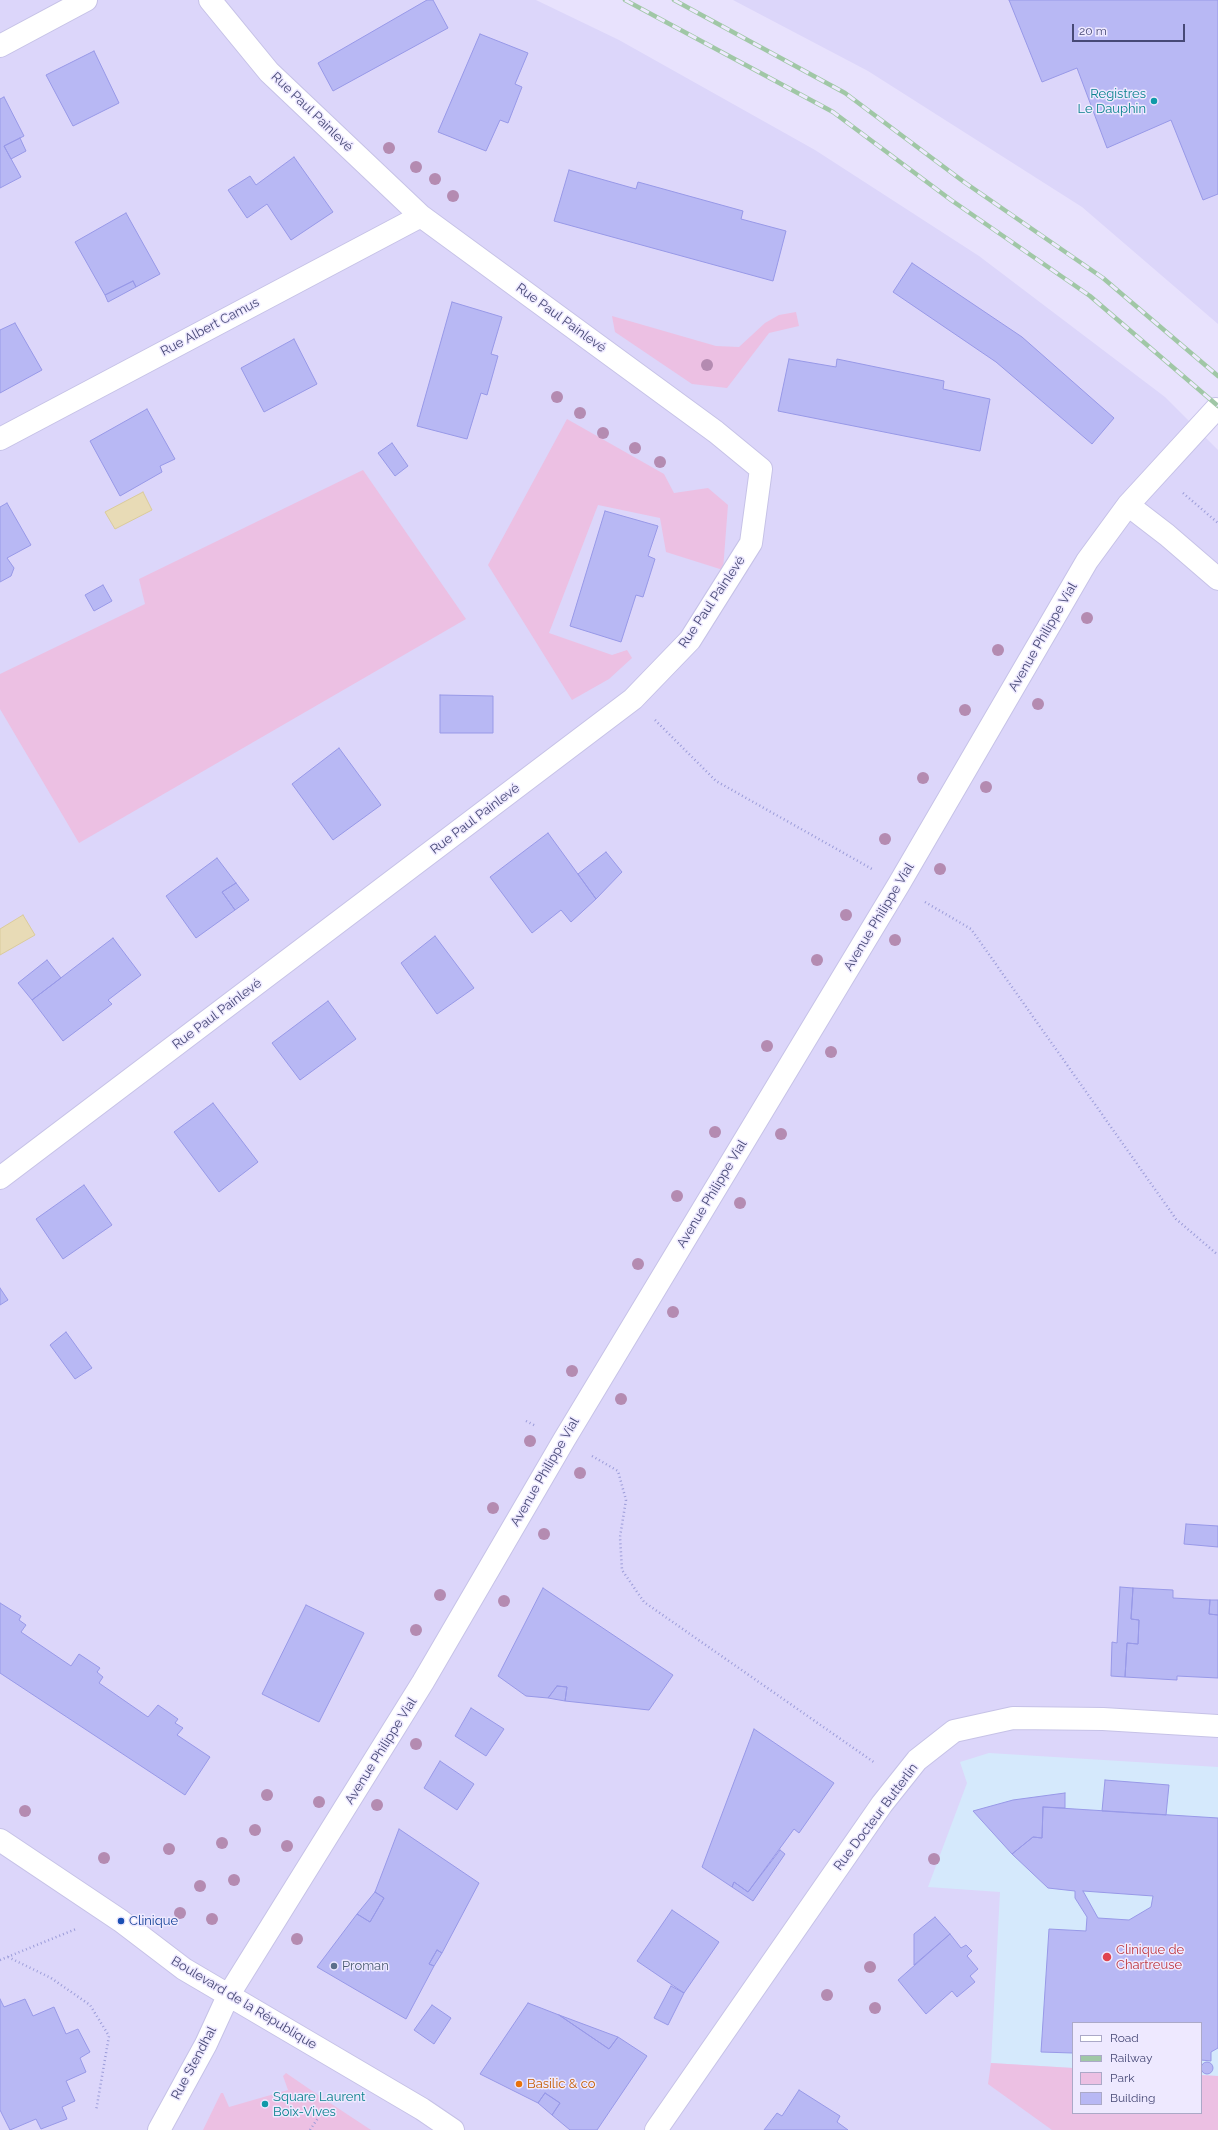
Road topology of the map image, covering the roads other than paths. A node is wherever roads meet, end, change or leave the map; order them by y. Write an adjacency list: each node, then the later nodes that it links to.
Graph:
1 (86, 0): 3 (street)
2 (210, 0): 4 (street, Rue Paul Painlevé)
3 (0, 46)
4 (421, 216): 6 (street, Rue Albert Camus); 9 (street, Rue Paul Painlevé)
5 (1216, 409): 7 (street, Avenue Philippe Vial)
6 (0, 439)
7 (1128, 505): 8 (street); 12 (street, Avenue Philippe Vial)
8 (1218, 579)
9 (0, 1178)
10 (1218, 1726): 15 (street, Rue Docteur Butterlin)
11 (0, 1840): 12 (street, Boulevard de la République)
12 (228, 1996): 13 (street, Rue Stendhal); 14 (street, Boulevard de la République)
13 (159, 2130)
14 (453, 2130)
15 (656, 2130)

